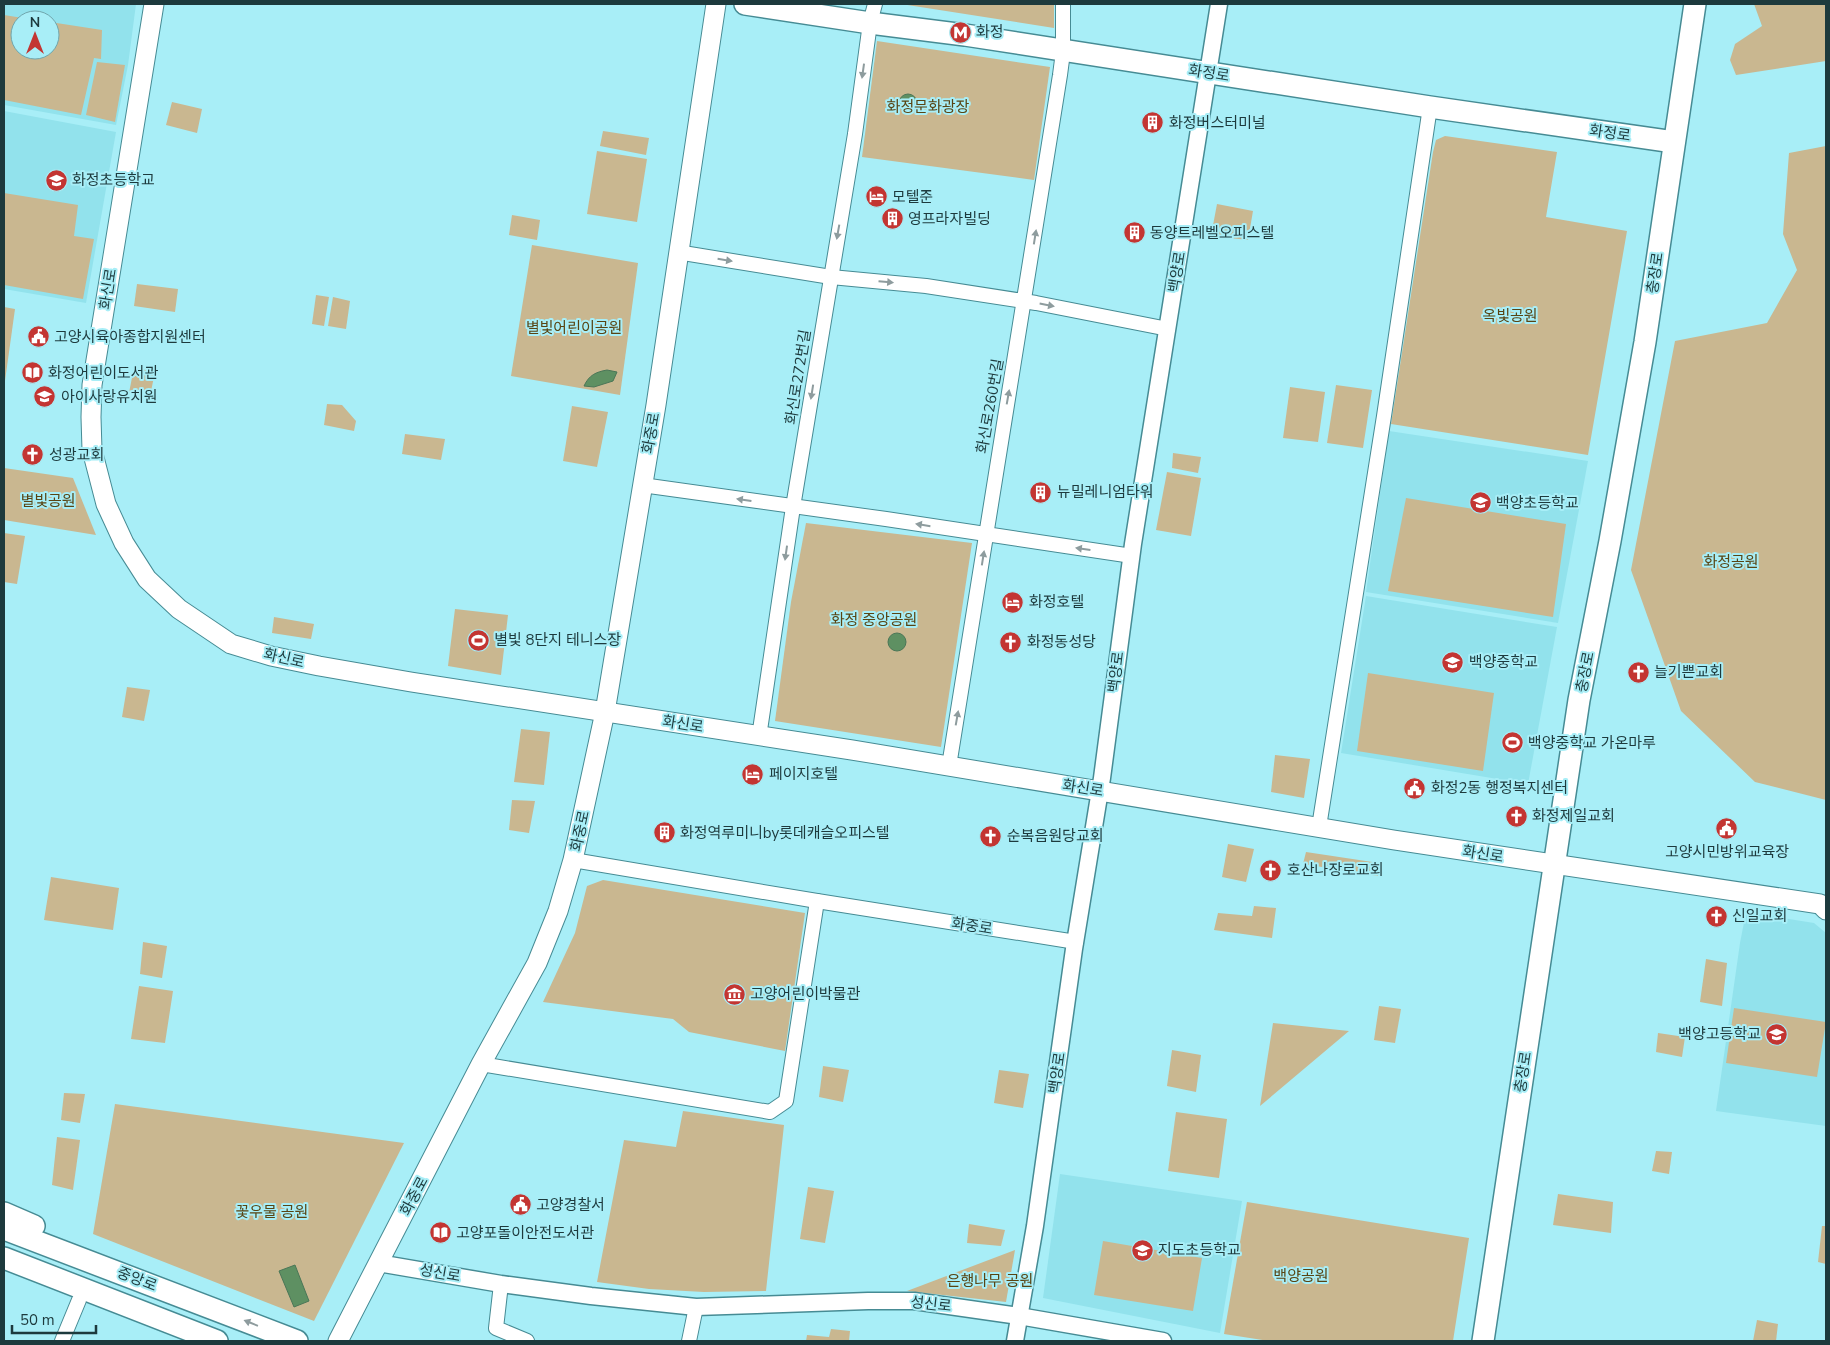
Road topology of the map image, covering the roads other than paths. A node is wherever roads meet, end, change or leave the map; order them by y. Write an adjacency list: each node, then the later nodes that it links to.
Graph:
1 (154, 4): 20 (main road, 화신로)
2 (716, 4): 12 (main road, 화중로)
3 (745, 4): 7 (main road, 화정로)
4 (1063, 4): 8 (street, 화신로260번길)
5 (1219, 4): 9 (street, 백양로)
6 (1696, 4): 11 (main road, 충장로)
7 (873, 14): 8 (main road, 화정로); 13 (street, 화신로272번길, one-way to 13)
8 (1063, 52): 9 (main road, 화정로); 14 (street, 화신로260번길, one-way to 8)
9 (1208, 73): 10 (main road, 화정로); 15 (street, 백양로)
10 (1430, 107): 11 (main road, 화정로); 24 (street)
11 (1674, 142): 26 (main road, 충장로)
12 (677, 252): 13 (street, one-way to 13); 16 (main road, 화중로)
13 (831, 278): 14 (street, one-way to 14); 17 (street, 화신로272번길, one-way to 17)
14 (1026, 301): 15 (street, one-way to 15); 18 (street, 화신로260번길, one-way to 14)
15 (1168, 329): 19 (street, 백양로)
16 (642, 486): 17 (street, one-way to 16); 20 (main road, 화중로)
17 (793, 507): 18 (street, one-way to 17); 21 (street, 화신로272번길, one-way to 21)
18 (986, 535): 19 (street, one-way to 18); 22 (street, 화신로260번길, one-way to 18)
19 (1132, 556): 23 (street, 백양로)
20 (605, 712): 21 (main road, 화신로); 25 (main road, 화중로)
21 (759, 736): 22 (main road, 화신로)
22 (948, 766): 23 (main road, 화신로)
23 (1100, 791): 24 (main road, 화신로); 29 (street, 백양로)
24 (1319, 827): 26 (main road, 화신로)
25 (573, 860): 27 (street, 화중로); 30 (main road, 화중로)
26 (1555, 865): 28 (main road, 화신로); 50 (main road, 충장로)
27 (817, 901): 29 (street, 화중로); 30 (street)
28 (1826, 910)
29 (1076, 942): 40 (street, 백양로)
30 (481, 1064): 34 (main road, 화중로)
31 (4, 1213): 38 (main road)
32 (4, 1229): 38 (main road, 중앙로)
33 (4, 1258): 41 (main road, 중앙로)
34 (378, 1263): 36 (street, 성신로); 45 (main road, 화중로)
35 (4, 1273): 37 (main road)
36 (501, 1284): 39 (street, 성신로); 46 (street)
37 (78, 1300): 41 (main road); 42 (street)
38 (204, 1305): 44 (main road, 중앙로, one-way to 38)
39 (696, 1307): 40 (street, 성신로); 47 (street)
40 (1019, 1316): 48 (street, 백양로); 49 (street, 성신로)
41 (166, 1321): 43 (main road, 중앙로)
42 (62, 1341)
43 (217, 1341)
44 (297, 1341)
45 (338, 1341)
46 (527, 1341)
47 (689, 1341)
48 (1015, 1341)
49 (1163, 1341)
50 (1483, 1341)

